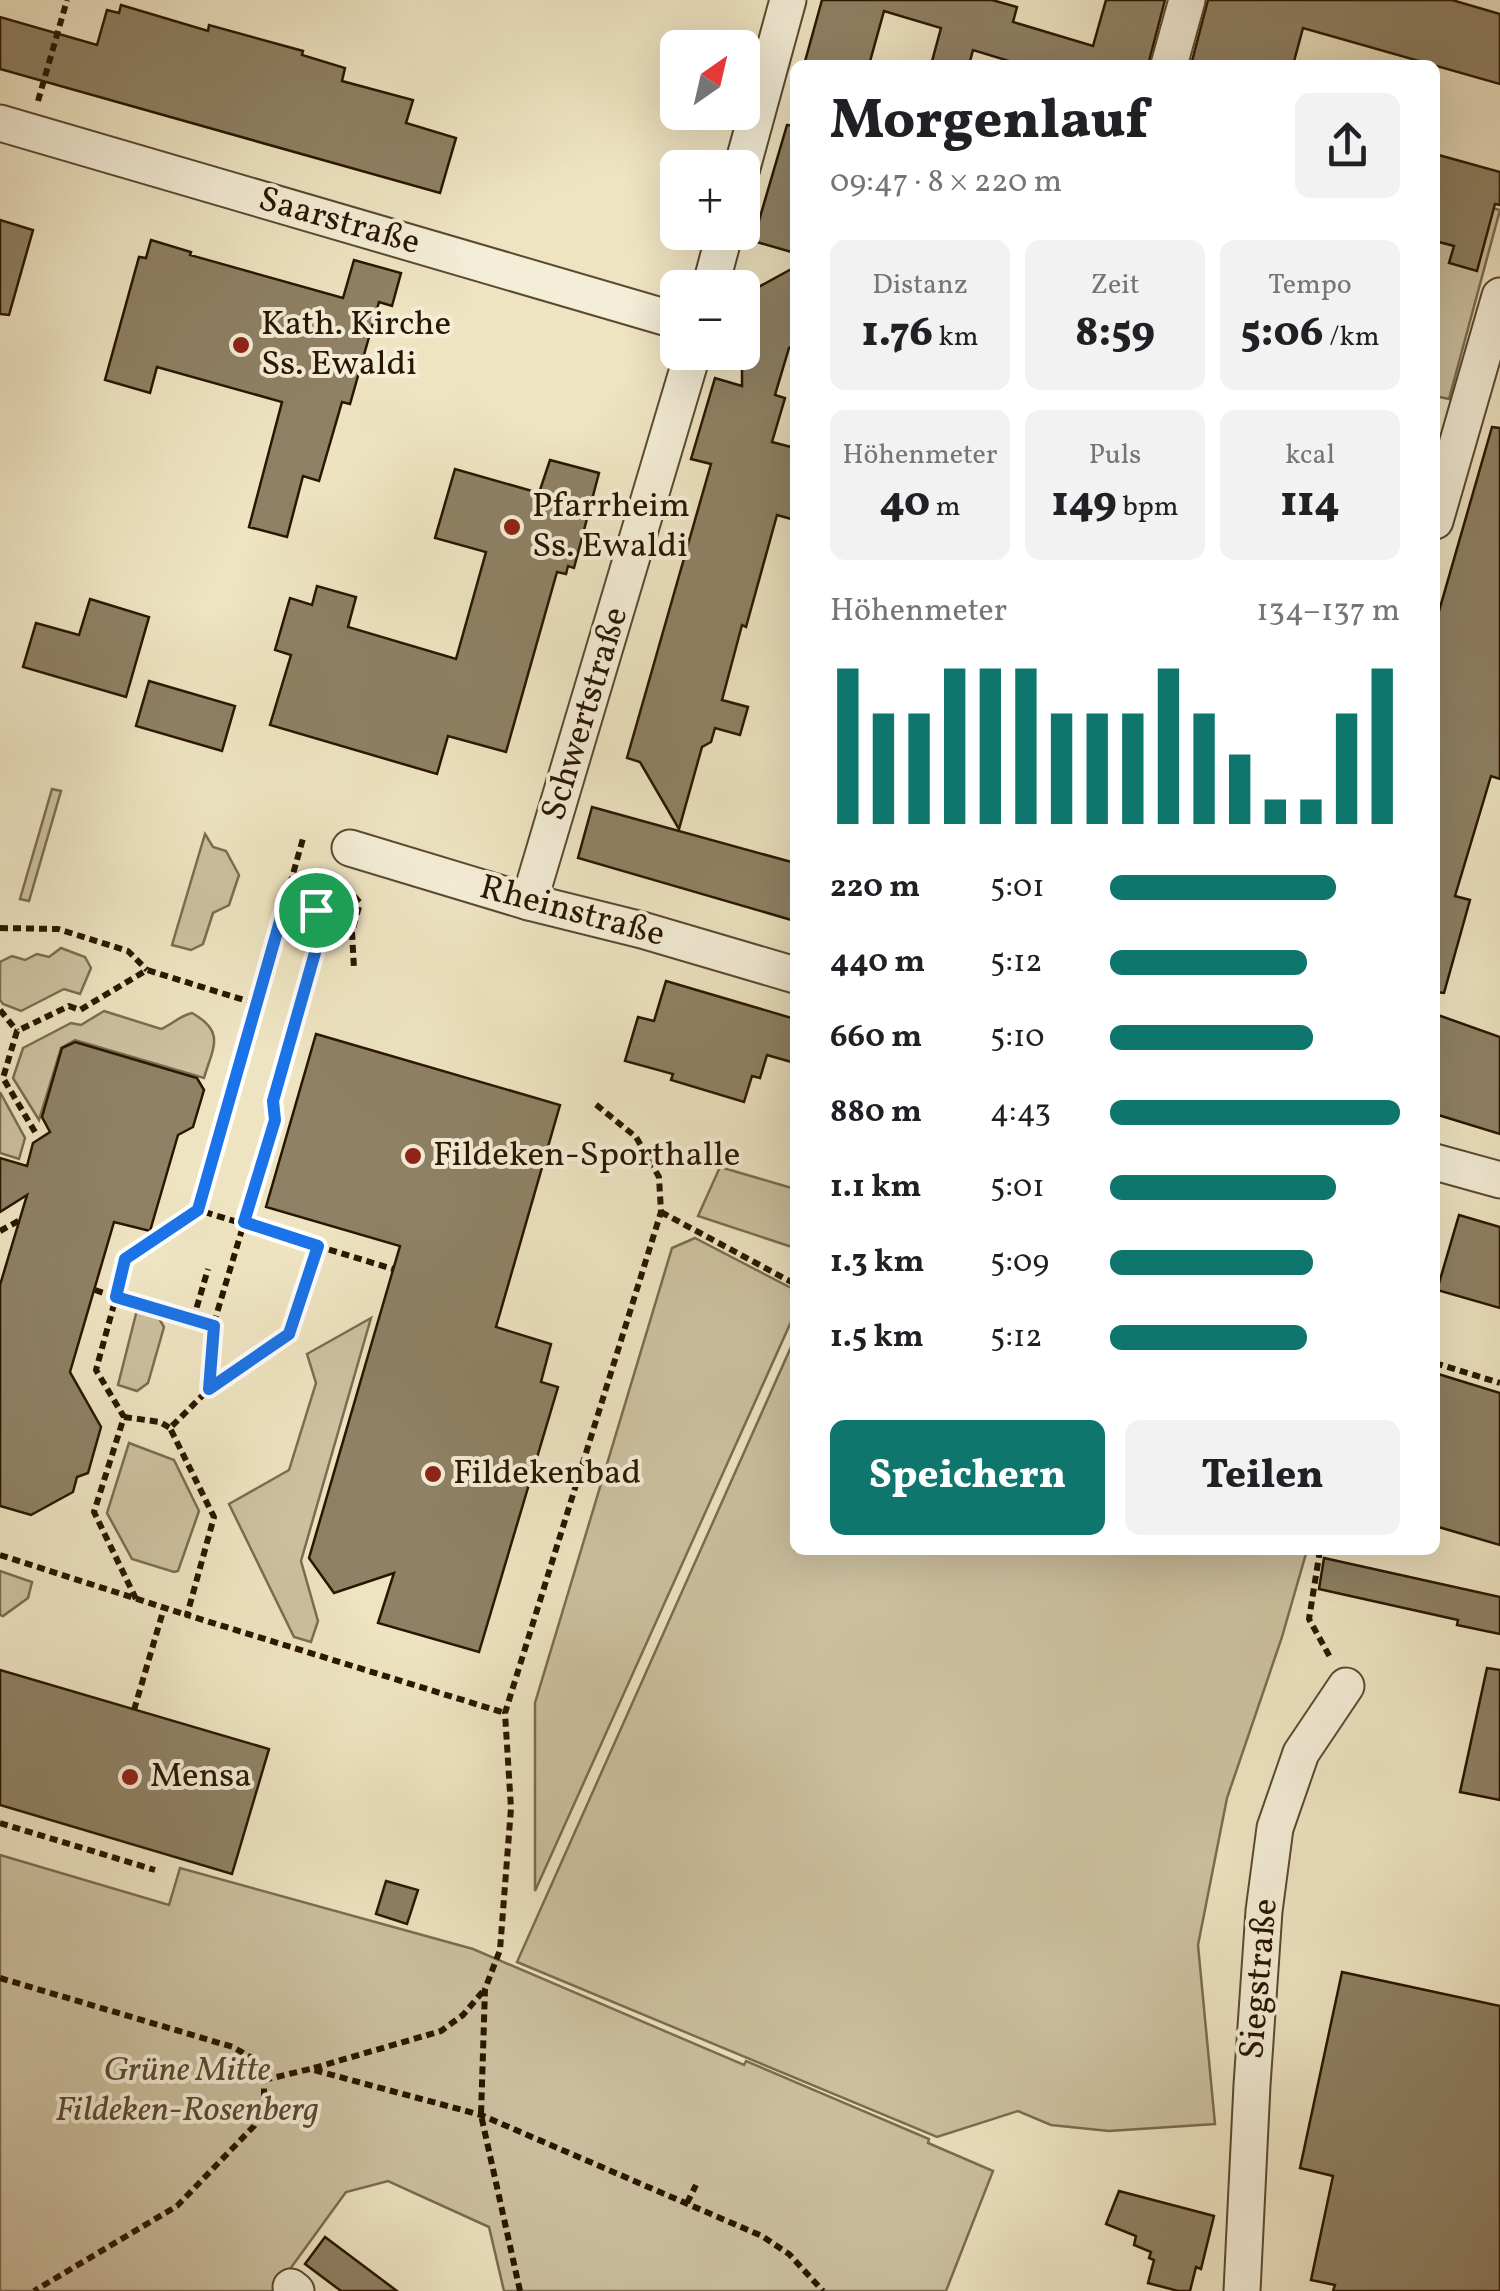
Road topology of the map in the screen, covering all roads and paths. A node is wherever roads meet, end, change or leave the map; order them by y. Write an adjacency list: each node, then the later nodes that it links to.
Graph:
1 (67, 0): 5 (path)
2 (788, 0): 6 (street)
3 (1187, 0): 4 (street)
4 (1170, 60)
5 (14, 127): 8 (street, Saarstraße)
6 (747, 150)
7 (1500, 296): 10 (street)
8 (660, 316)
9 (688, 370): 14 (street, Schwertstraße)
10 (1440, 504)
11 (304, 835): 13 (path)
12 (346, 864): 14 (street, Rheinstraße); 16 (path)
13 (286, 900): 19 (path); 30 (path)
14 (529, 902): 18 (street, Rheinstraße)
15 (0, 928): 17 (path)
16 (354, 969)
17 (147, 970): 19 (path); 21 (path)
18 (790, 974)
19 (257, 1004): 27 (path)
20 (0, 1010): 21 (path)
21 (17, 1032): 22 (path)
22 (1, 1079): 24 (path)
23 (594, 1103): 28 (path)
24 (36, 1132)
25 (1440, 1163): 26 (street)
26 (1500, 1180)
27 (198, 1210): 30 (path); 37 (path)
28 (661, 1212): 35 (path); 52 (path)
29 (22, 1219): 31 (path)
30 (244, 1222): 32 (path); 39 (path)
31 (0, 1231)
32 (318, 1246): 33 (path); 42 (path)
33 (393, 1268)
34 (208, 1269): 38 (path)
35 (790, 1281)
36 (94, 1290): 37 (path)
37 (116, 1297): 38 (path); 43 (path)
38 (193, 1320): 39 (path)
39 (214, 1326): 42 (path)
40 (1440, 1365): 41 (path)
41 (1500, 1383)
42 (209, 1389): 44 (path)
43 (124, 1417): 44 (path); 47 (path)
44 (170, 1428): 49 (path)
45 (0, 1555): 47 (path)
46 (1319, 1555): 50 (path)
47 (136, 1600): 48 (path)
48 (164, 1608): 49 (path); 51 (path)
49 (187, 1615): 52 (path)
50 (1346, 1686): 65 (street, Siegstraße)
51 (134, 1710)
52 (505, 1713): 56 (path)
53 (0, 1824): 54 (path)
54 (156, 1870)
55 (0, 1978): 58 (path)
56 (485, 1989): 57 (path); 59 (path)
57 (310, 2069): 58 (path); 59 (path)
58 (264, 2080): 62 (path)
59 (481, 2115): 61 (path); 63 (path)
60 (696, 2185): 61 (path)
61 (687, 2204): 64 (path)
62 (34, 2291)
63 (520, 2291)
64 (823, 2291)
65 (1242, 2291)

